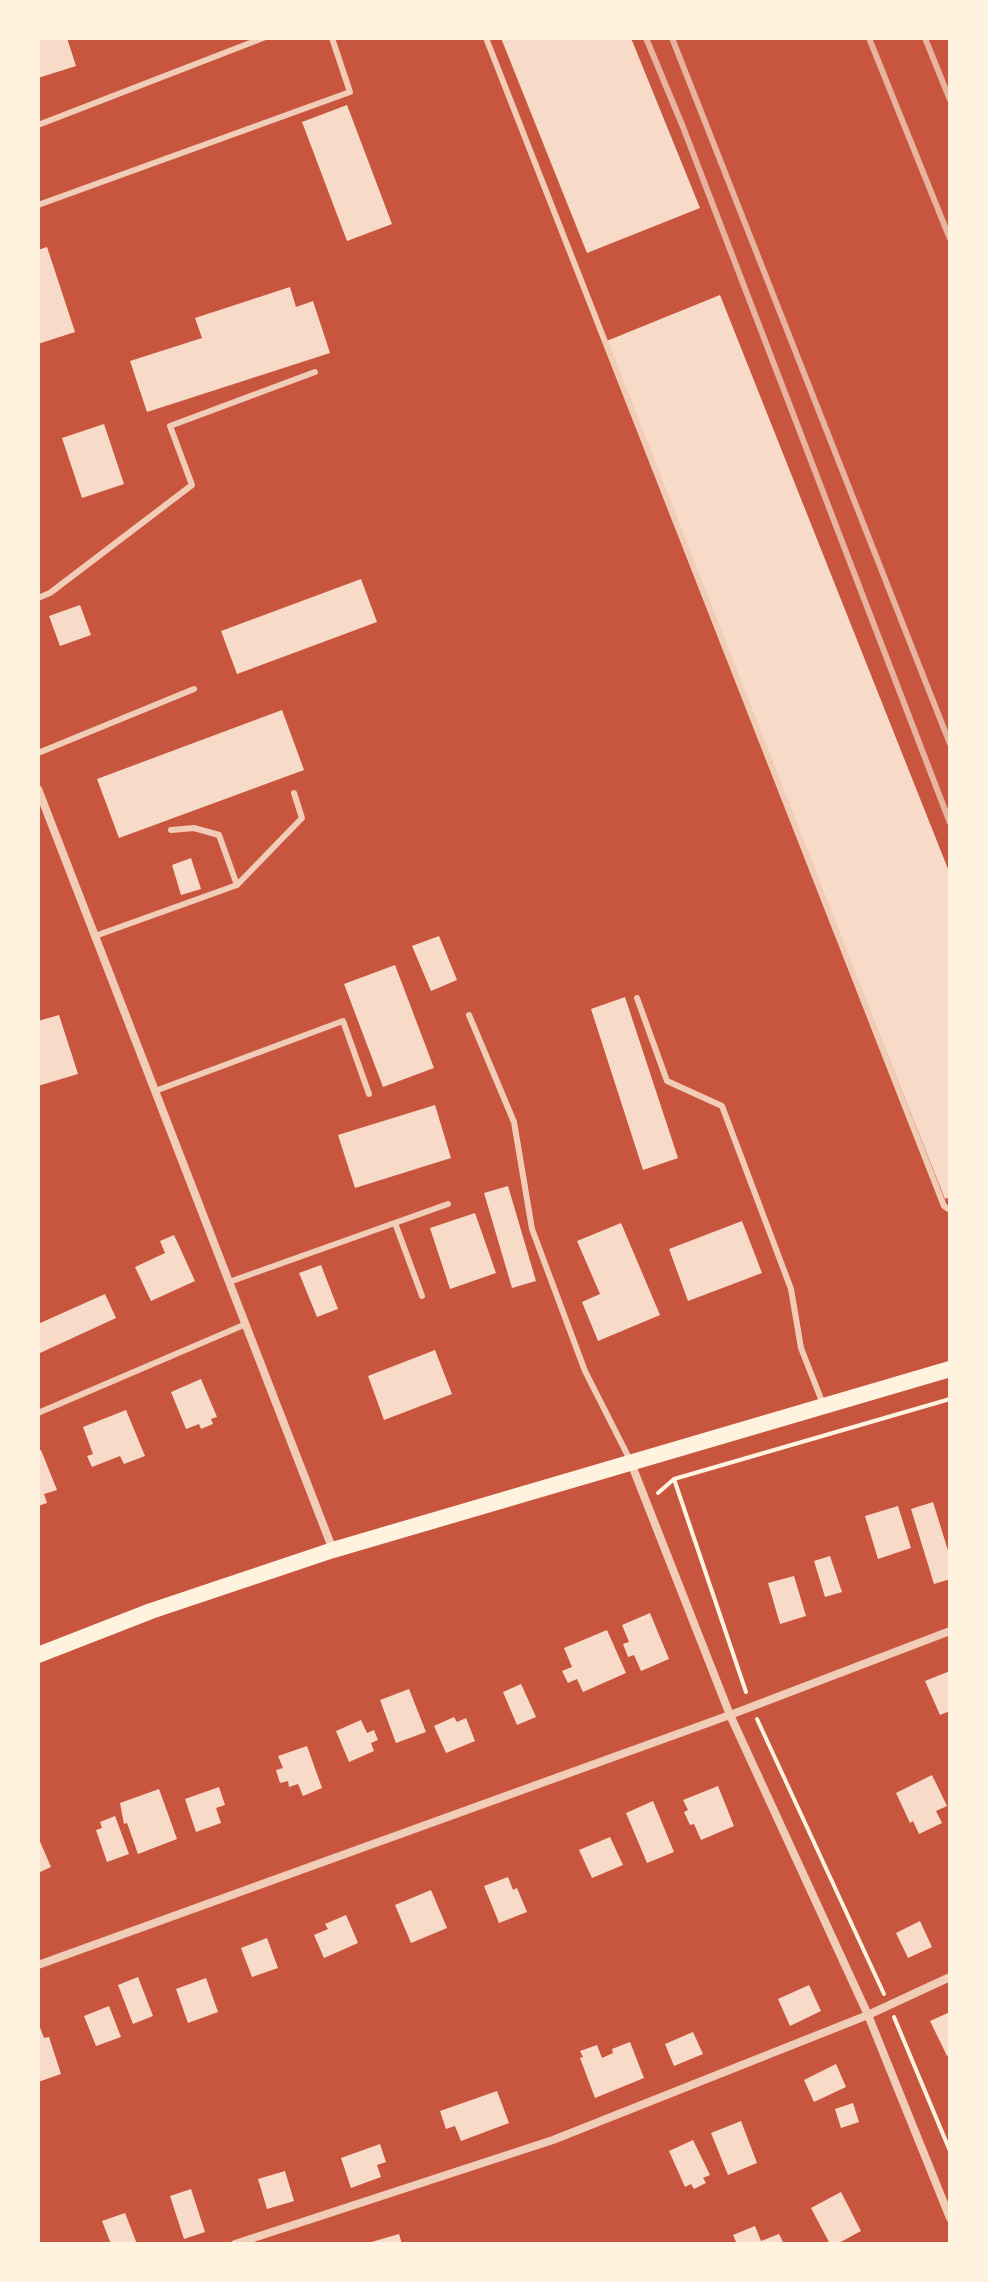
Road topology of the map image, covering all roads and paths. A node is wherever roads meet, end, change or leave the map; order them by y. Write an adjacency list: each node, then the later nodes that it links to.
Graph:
1 (263, 38): 4 (lane)
2 (332, 38): 5 (lane)
3 (486, 38): 20 (lane)
4 (38, 125)
5 (38, 205)
6 (315, 372): 7 (lane)
7 (38, 598)
8 (194, 689): 9 (lane)
9 (38, 753)
10 (38, 789): 14 (street)
11 (294, 793): 13 (lane)
12 (171, 830): 13 (lane)
13 (237, 885): 14 (lane)
14 (95, 936): 17 (street)
15 (637, 998): 27 (lane)
16 (469, 1015): 29 (lane)
17 (155, 1091): 18 (lane); 22 (street)
18 (369, 1094)
19 (448, 1204): 21 (lane)
20 (950, 1210)
21 (395, 1223): 22 (lane); 23 (lane)
22 (229, 1282): 24 (street)
23 (422, 1296)
24 (246, 1324): 28 (lane); 32 (street)
25 (950, 1369): 27 (main road)
26 (950, 1399): 30 (path)
27 (823, 1406): 29 (main road)
28 (38, 1413)
29 (631, 1462): 31 (street); 32 (main road)
30 (674, 1479): 31 (path); 35 (path)
31 (647, 1503): 36 (street)
32 (333, 1550): 34 (main road)
33 (950, 1631): 35 (street)
34 (38, 1655)
35 (752, 1706): 36 (street); 39 (path)
36 (730, 1715): 37 (street); 40 (street)
37 (38, 1965)
38 (950, 1977): 39 (street)
39 (889, 2005): 40 (street); 41 (path)
40 (868, 2015): 42 (street); 43 (street)
41 (950, 2151)
42 (950, 2218)
43 (235, 2244)

